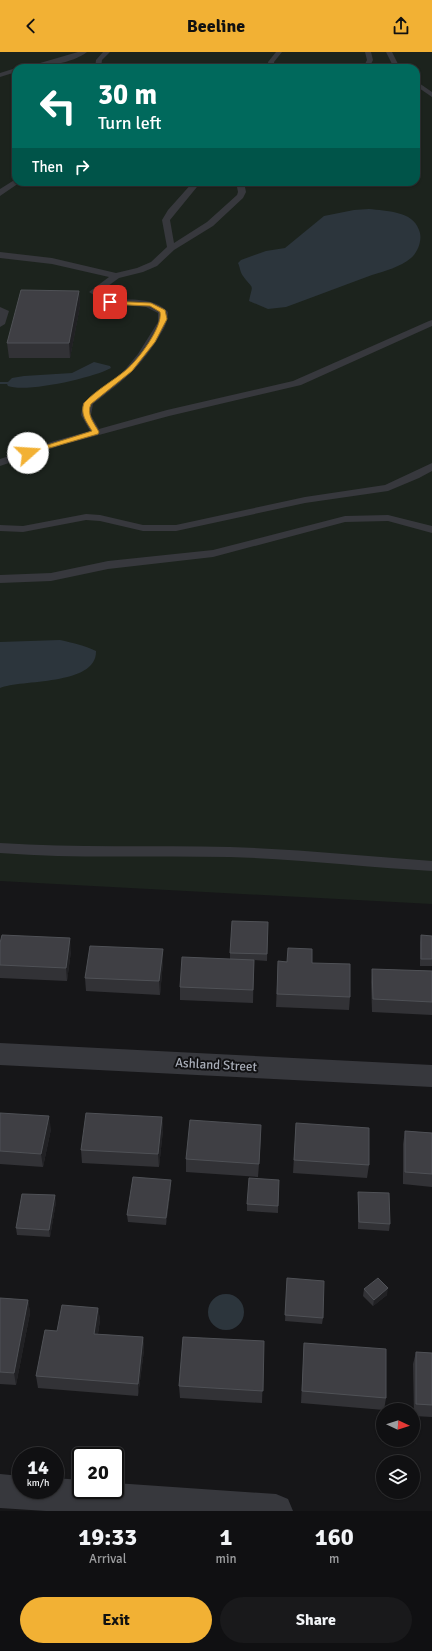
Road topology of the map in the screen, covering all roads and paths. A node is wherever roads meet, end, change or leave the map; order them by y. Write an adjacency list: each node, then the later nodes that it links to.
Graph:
1 (84, 52): 6 (lane)
2 (107, 52): 7 (lane)
3 (279, 52): 8 (lane)
4 (368, 52): 9 (lane)
5 (389, 52): 10 (lane)
6 (45, 64)
7 (98, 64)
8 (272, 64)
9 (368, 64)
10 (395, 64)
11 (12, 71): 12 (lane)
12 (0, 75)
13 (420, 86): 14 (lane)
14 (432, 95)
15 (12, 184): 18 (lane)
16 (195, 186): 19 (lane)
17 (241, 186): 19 (lane)
18 (0, 194)
19 (171, 248): 21 (lane)
20 (0, 255): 21 (lane)
21 (116, 276): 22 (lane)
22 (94, 292)
23 (110, 302): 27 (lane)
24 (0, 310): 26 (lane)
25 (432, 323): 27 (lane)
26 (0, 324)
27 (96, 432): 28 (lane)
28 (0, 463)
29 (432, 466): 30 (lane)
30 (0, 528)
31 (432, 530): 32 (lane)
32 (0, 579)
33 (0, 848): 34 (lane)
34 (432, 866)
35 (0, 1054): 36 (street, Ashland Street)
36 (432, 1076)
37 (0, 1491): 38 (street)
38 (276, 1511)

